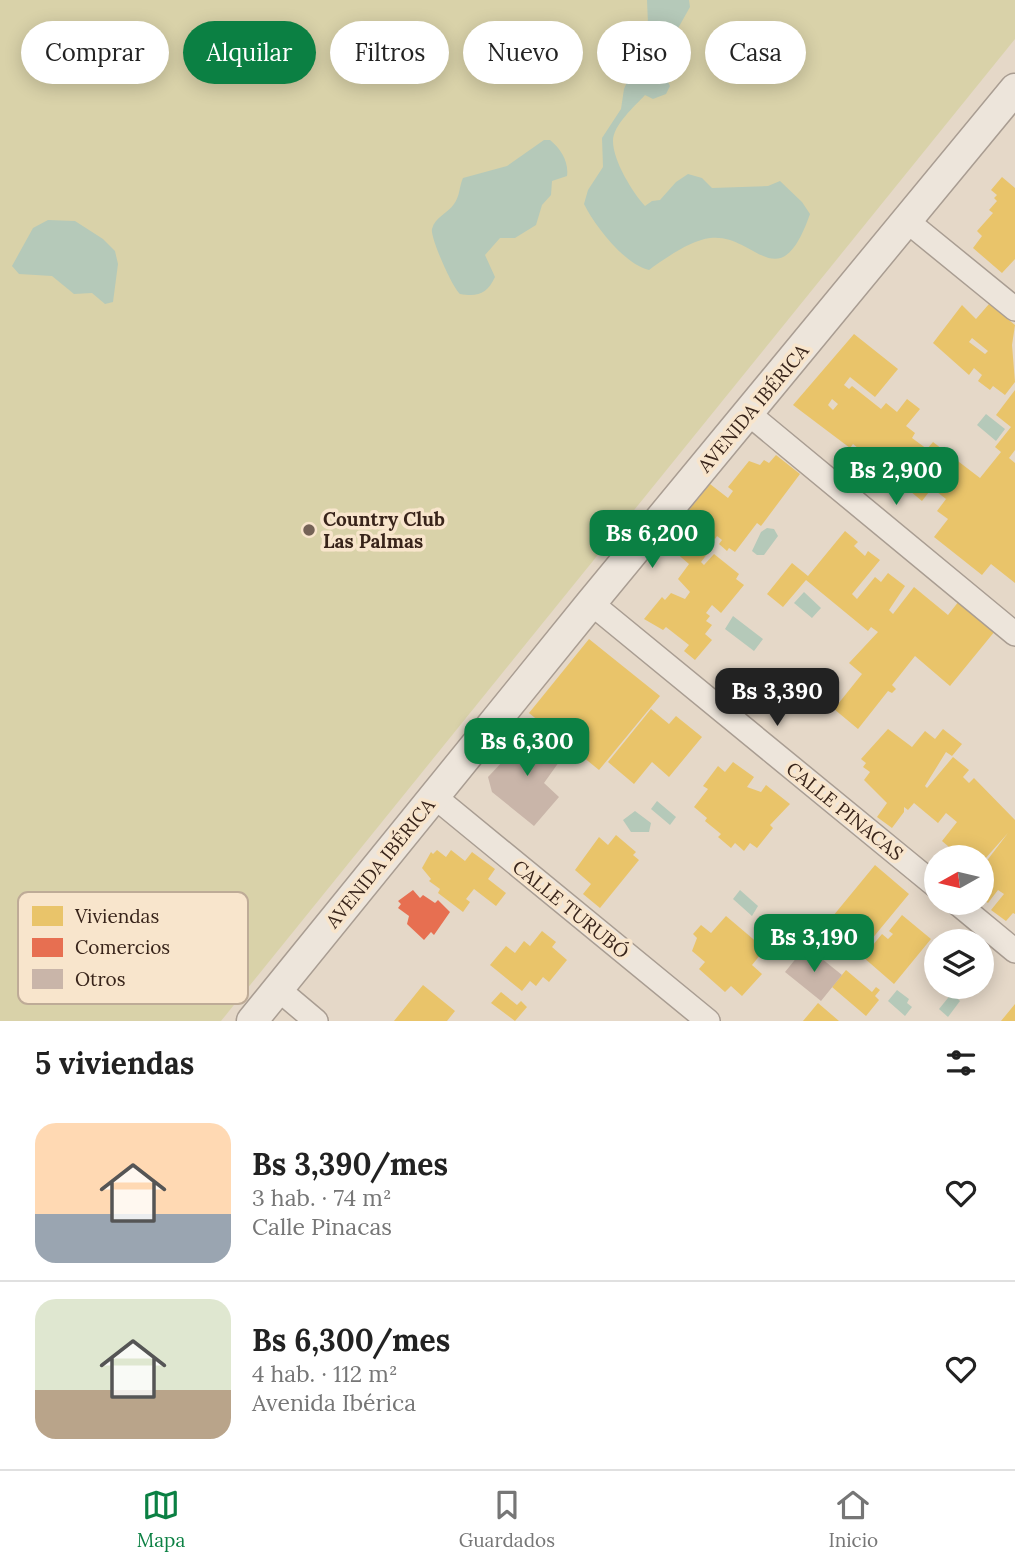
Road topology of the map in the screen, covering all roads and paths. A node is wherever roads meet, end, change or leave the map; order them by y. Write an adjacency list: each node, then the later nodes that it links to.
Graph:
1 (1015, 89): 2 (street, AVENIDA IBÉRICA)
2 (907, 220): 3 (street); 4 (street, AVENIDA IBÉRICA)
3 (1015, 309)
4 (749, 414): 5 (street, AVENIDA IBÉRICA); 6 (street)
5 (591, 603): 7 (street, AVENIDA IBÉRICA); 8 (street, CALLE PINACAS)
6 (1015, 634)
7 (435, 797): 11 (street, AVENIDA IBÉRICA); 14 (street, CALLE TURUBÓ)
8 (924, 876)
9 (972, 915): 10 (street)
10 (1015, 951)
11 (278, 989): 12 (street, AVENIDA IBÉRICA); 13 (street)
12 (252, 1021)
13 (316, 1021)
14 (708, 1021)

